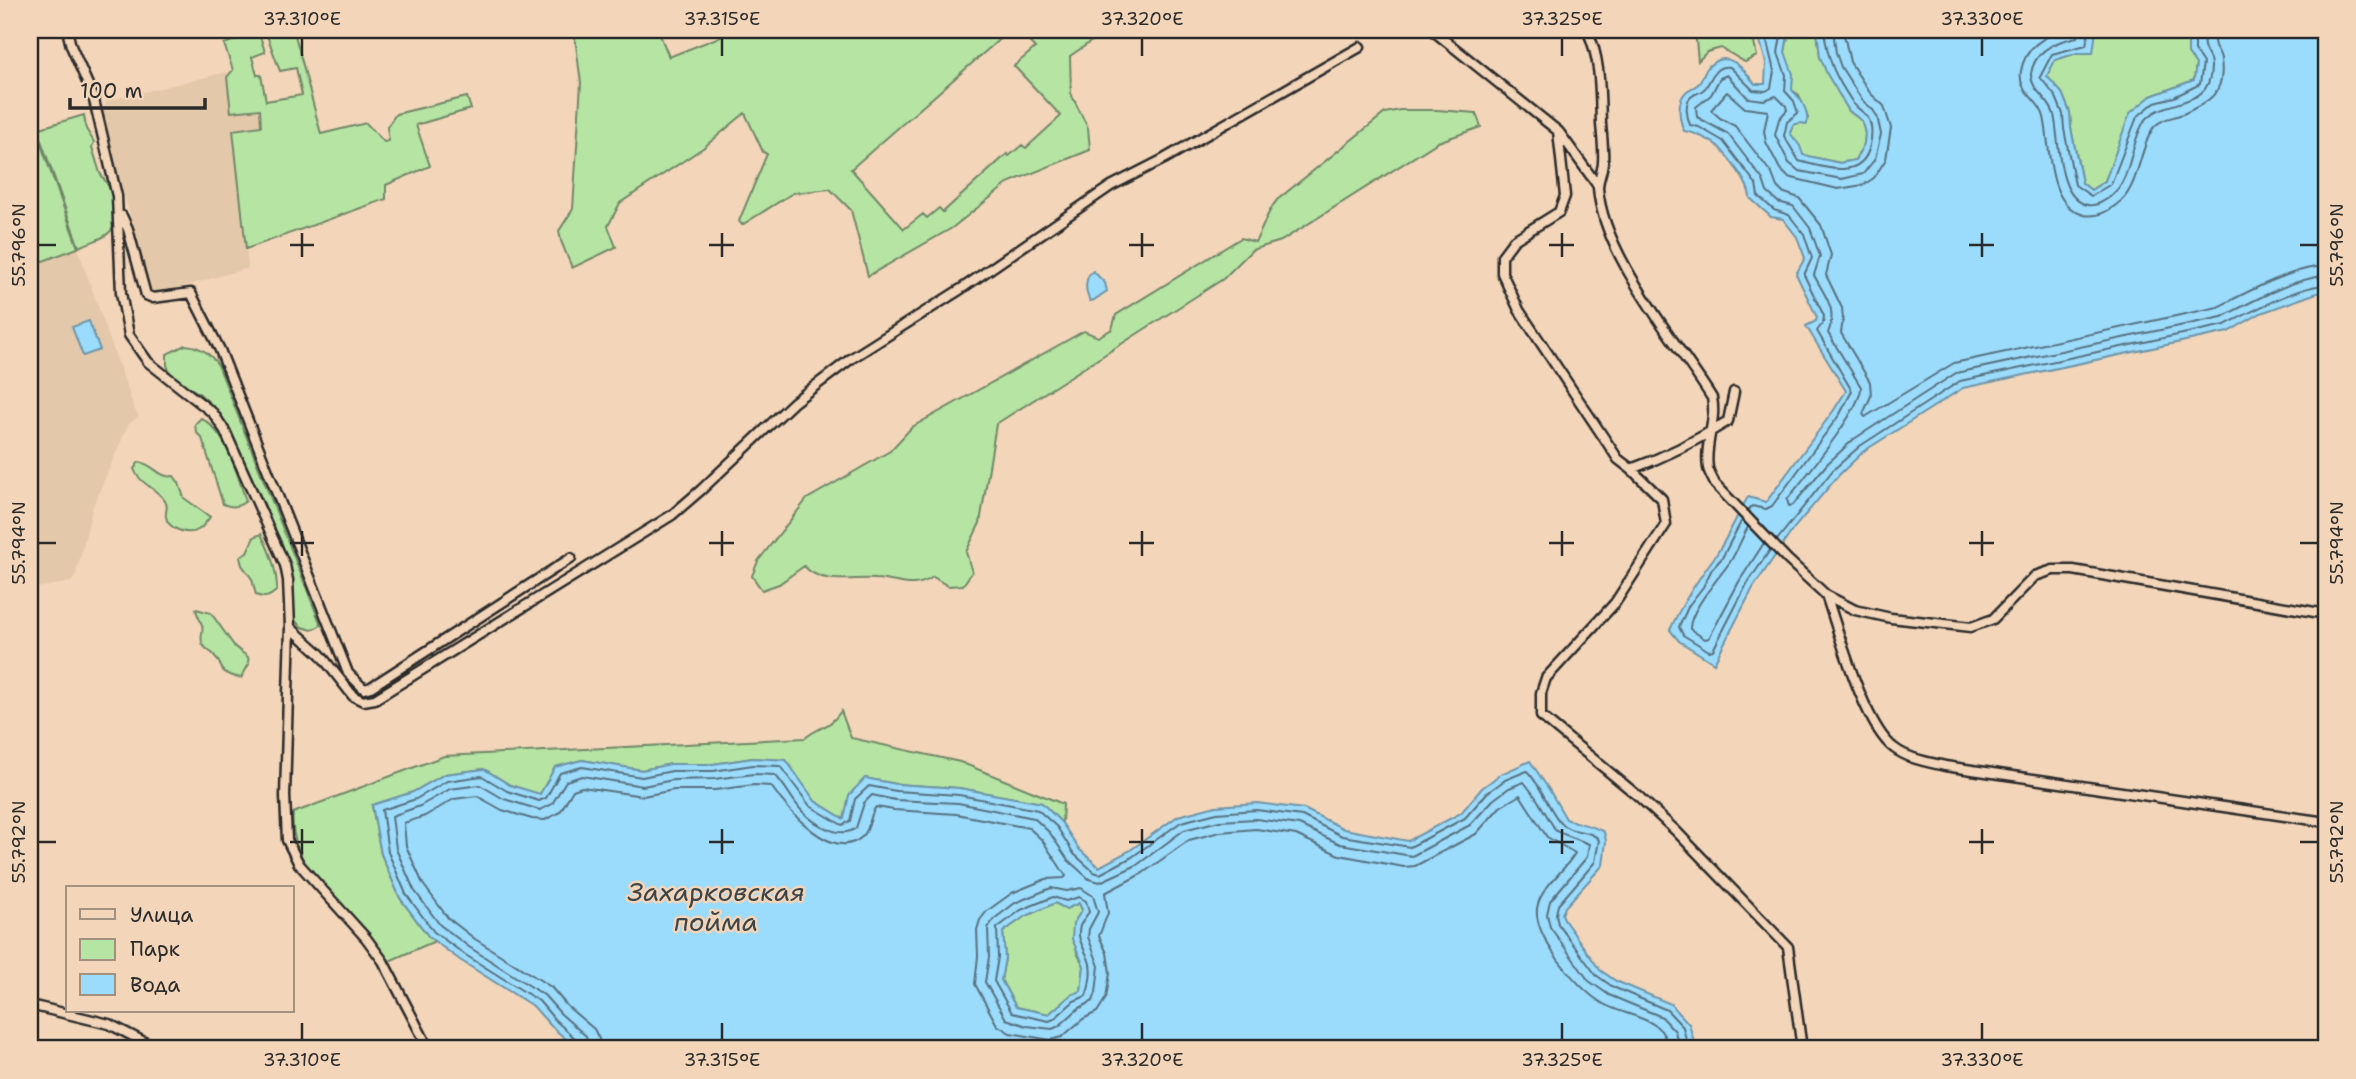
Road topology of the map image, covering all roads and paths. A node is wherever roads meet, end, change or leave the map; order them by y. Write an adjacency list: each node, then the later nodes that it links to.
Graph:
1 (67, 30): 7 (street)
2 (1432, 30): 5 (street)
3 (1587, 30): 6 (street)
4 (1360, 47): 16 (street)
5 (1558, 131): 6 (street); 10 (street)
6 (1598, 186): 9 (street)
7 (119, 211): 14 (street); 15 (street)
8 (1734, 392): 9 (street)
9 (1710, 432): 10 (street); 12 (street)
10 (1631, 469): 21 (street)
11 (571, 558): 15 (street)
12 (1826, 595): 13 (street); 17 (street)
13 (2326, 614)
14 (290, 626): 16 (street); 20 (street)
15 (338, 647): 16 (street)
16 (320, 654)
17 (2326, 822)
18 (30, 1005): 19 (street)
19 (158, 1049)
20 (429, 1049)
21 (1802, 1049)

